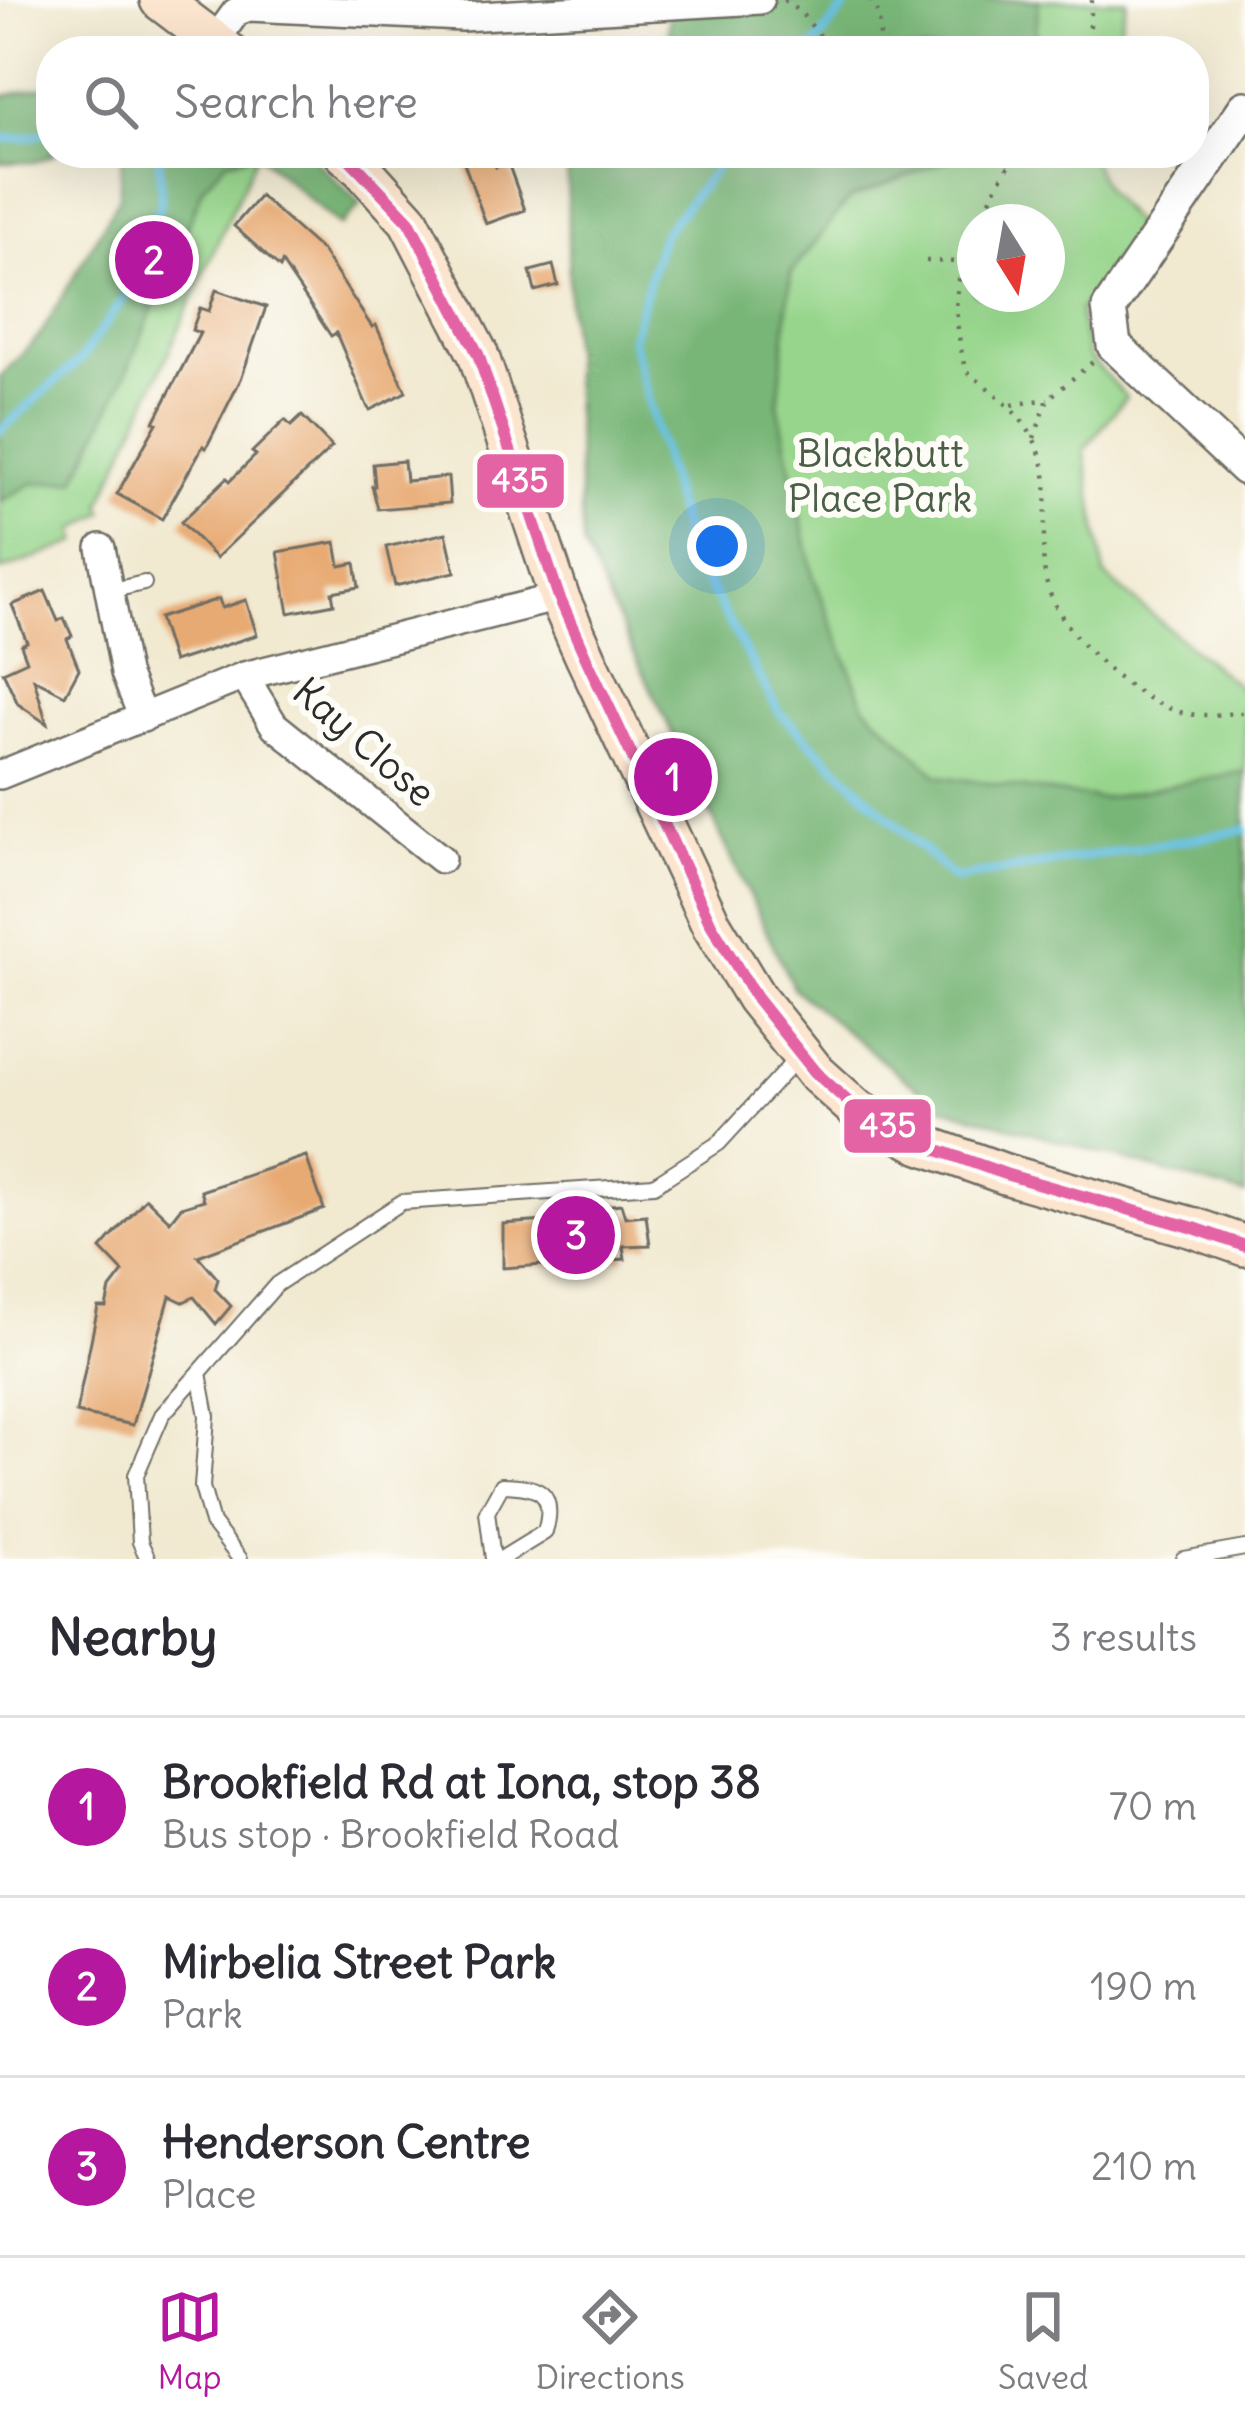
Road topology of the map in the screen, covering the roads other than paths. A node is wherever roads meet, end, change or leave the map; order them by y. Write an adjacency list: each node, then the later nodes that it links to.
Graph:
1 (160, 0): 5 (main road)
2 (760, 0): 4 (street)
3 (258, 3): 4 (street); 6 (street)
4 (654, 4)
5 (208, 36)
6 (225, 36)
7 (1245, 108): 8 (street)
8 (1209, 161)
9 (361, 168): 15 (main road)
10 (1204, 168): 11 (street)
11 (1245, 468)
12 (100, 548): 14 (street)
13 (144, 583): 14 (lane)
14 (109, 590): 17 (street)
15 (559, 596): 16 (street); 20 (main road)
16 (244, 676): 17 (street); 19 (street, Kay Close)
17 (143, 718): 18 (street)
18 (0, 775)
19 (441, 859)
20 (801, 1054): 21 (main road); 22 (lane)
21 (1245, 1246)
22 (199, 1373): 24 (lane); 25 (lane)
23 (1245, 1548): 27 (lane)
24 (148, 1559)
25 (240, 1559)
26 (497, 1559): 26 (lane)
27 (1183, 1559)

